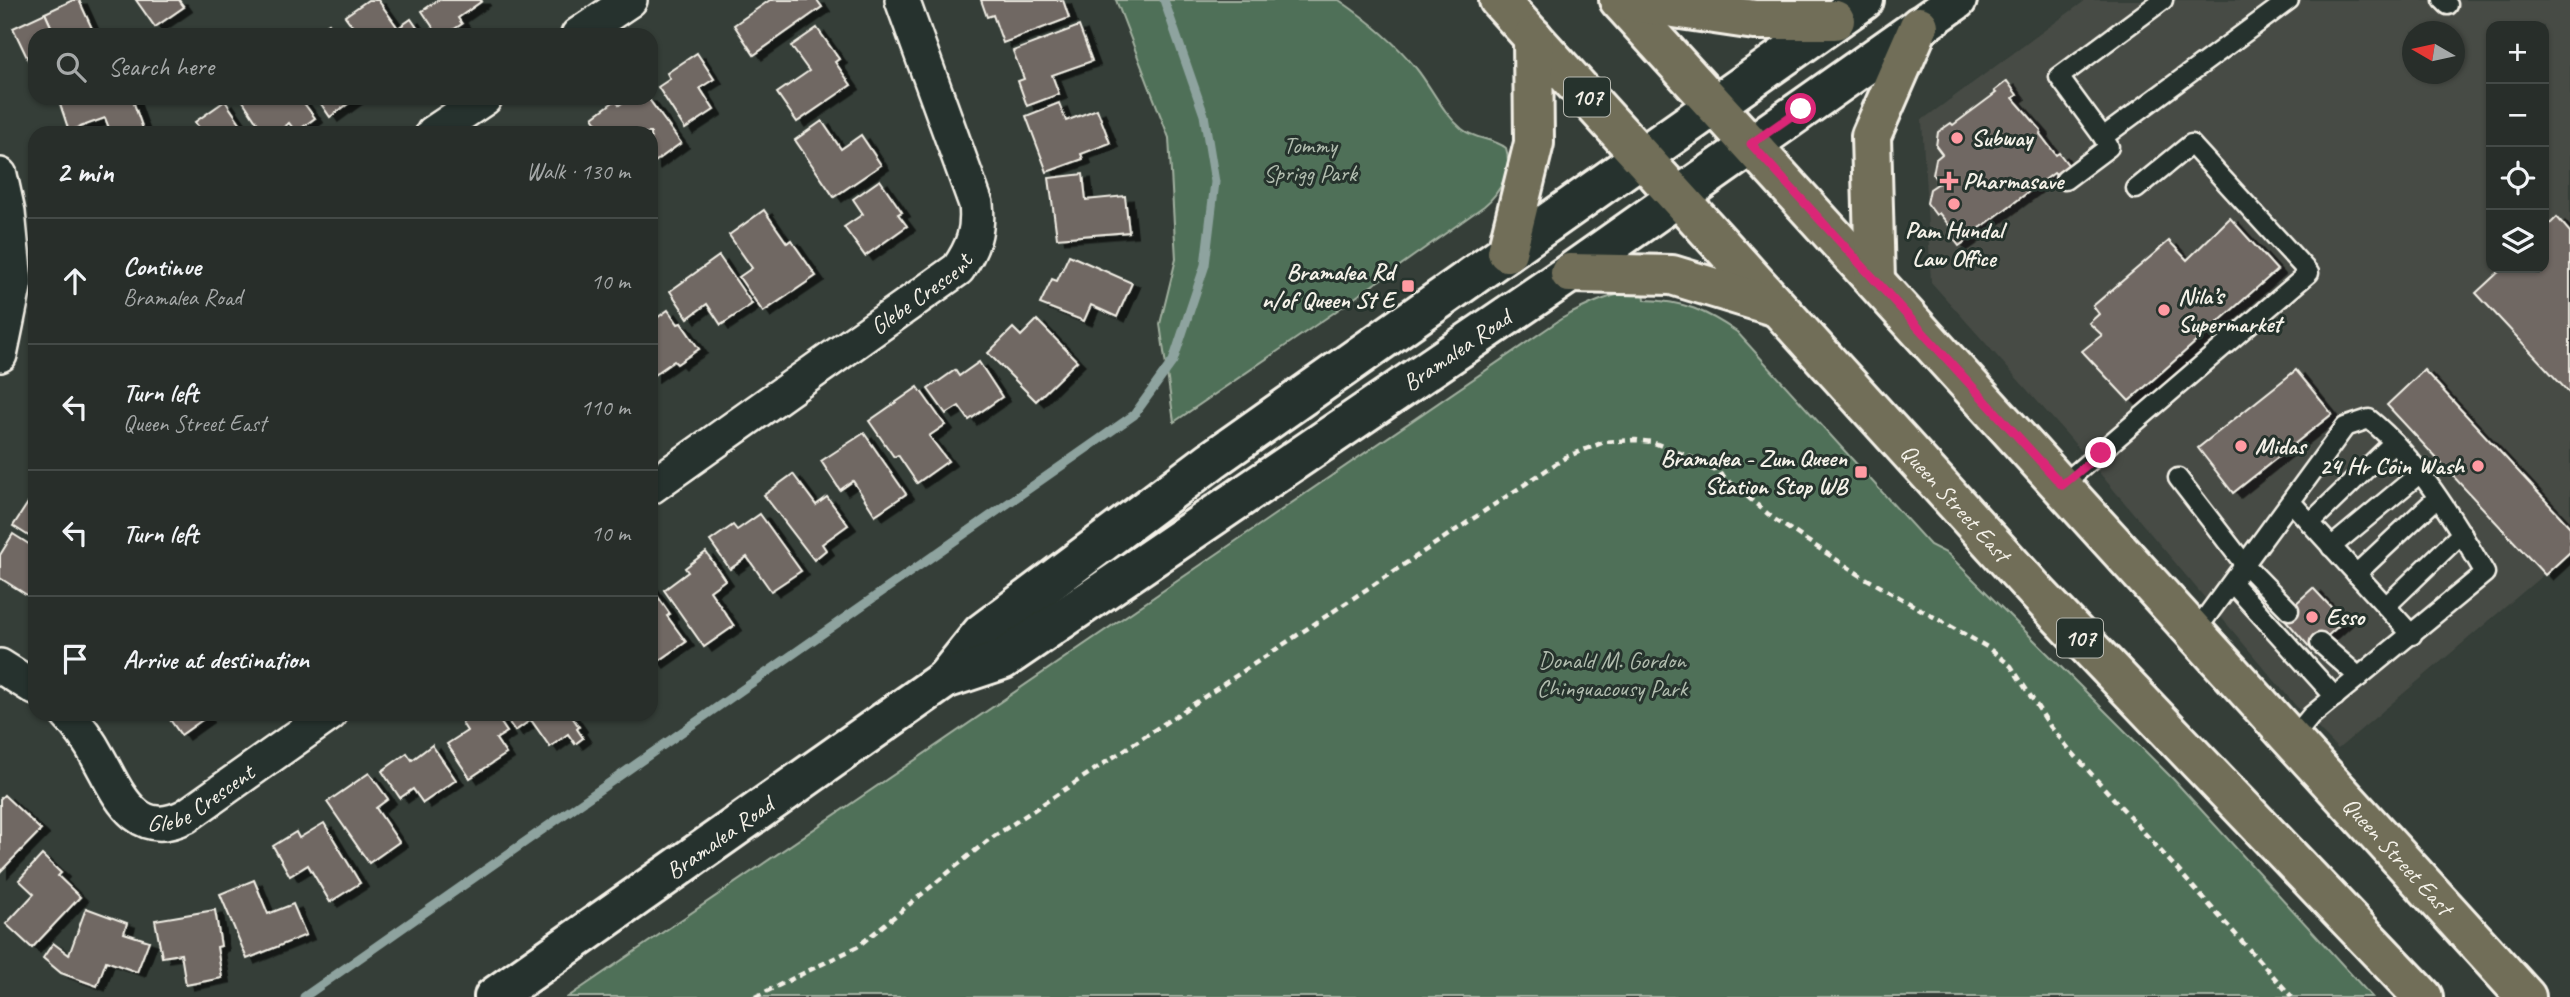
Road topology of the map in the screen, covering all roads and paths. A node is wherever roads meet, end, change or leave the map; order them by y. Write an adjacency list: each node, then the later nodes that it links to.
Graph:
1 (630, 0): 10 (street)
2 (902, 0): 31 (street, Glebe Crescent)
3 (1499, 0): 11 (main road, Queen Street East / 107)
4 (1620, 0): 8 (main road); 12 (main road, Queen Street East)
5 (1957, 0): 9 (main road, Bramalea Road)
6 (2164, 0): 15 (lane)
7 (2289, 0): 15 (lane)
8 (1849, 10): 12 (main road, Bramalea Road)
9 (1919, 26): 16 (main road, Bramalea Road); 24 (main road)
10 (588, 28)
11 (1533, 37): 17 (main road, Queen Street East / 107); 22 (main road)
12 (1715, 104): 16 (main road, Queen Street East); 17 (main road, Bramalea Road)
13 (475, 105): 14 (street)
14 (443, 126)
15 (2103, 137): 19 (lane)
16 (1751, 144): 21 (main road, Bramalea Road); 24 (main road, Queen Street East)
17 (1642, 156): 21 (main road, Queen Street East / 107); 22 (main road, Bramalea Road)
18 (0, 174): 25 (street)
19 (2065, 180)
20 (2136, 190): 32 (lane)
21 (1678, 197): 23 (main road, Bramalea Road); 26 (main road, Queen Street East / 107)
22 (1507, 252): 48 (main road, Bramalea Road)
23 (1570, 273): 26 (main road); 48 (main road, Bramalea Road)
24 (1875, 279): 32 (main road, Queen Street East)
25 (25, 282): 27 (street)
26 (1778, 308): 57 (main road, Queen Street East / 107)
27 (0, 355)
28 (2394, 442): 29 (lane); 34 (lane); 35 (lane)
29 (2419, 474): 33 (lane); 37 (lane)
30 (2178, 478): 38 (lane)
31 (658, 482)
32 (2062, 485): 43 (main road, Queen Street East)
33 (2437, 498): 36 (lane); 39 (lane)
34 (2291, 502): 35 (lane); 38 (lane)
35 (2309, 523): 37 (lane)
36 (2462, 533): 41 (lane); 44 (lane)
37 (2331, 547): 39 (lane)
38 (2245, 565): 40 (lane); 42 (lane)
39 (2356, 574): 41 (lane)
40 (2232, 583): 43 (lane); 50 (lane)
41 (2386, 606): 44 (lane)
42 (2289, 610)
43 (2195, 632): 53 (main road, Queen Street East)
44 (2412, 635): 47 (lane)
45 (2320, 643): 47 (lane)
46 (0, 666): 49 (street)
47 (2359, 677): 50 (lane)
48 (945, 679): 54 (main road, Bramalea Road)
49 (28, 684)
50 (2335, 697): 53 (lane)
51 (73, 721): 52 (street, Glebe Crescent)
52 (320, 721)
53 (2292, 738): 58 (main road, Queen Street East)
54 (494, 997)
55 (755, 997): 56 (path)
56 (2292, 997)
57 (2423, 997)
58 (2526, 997)

